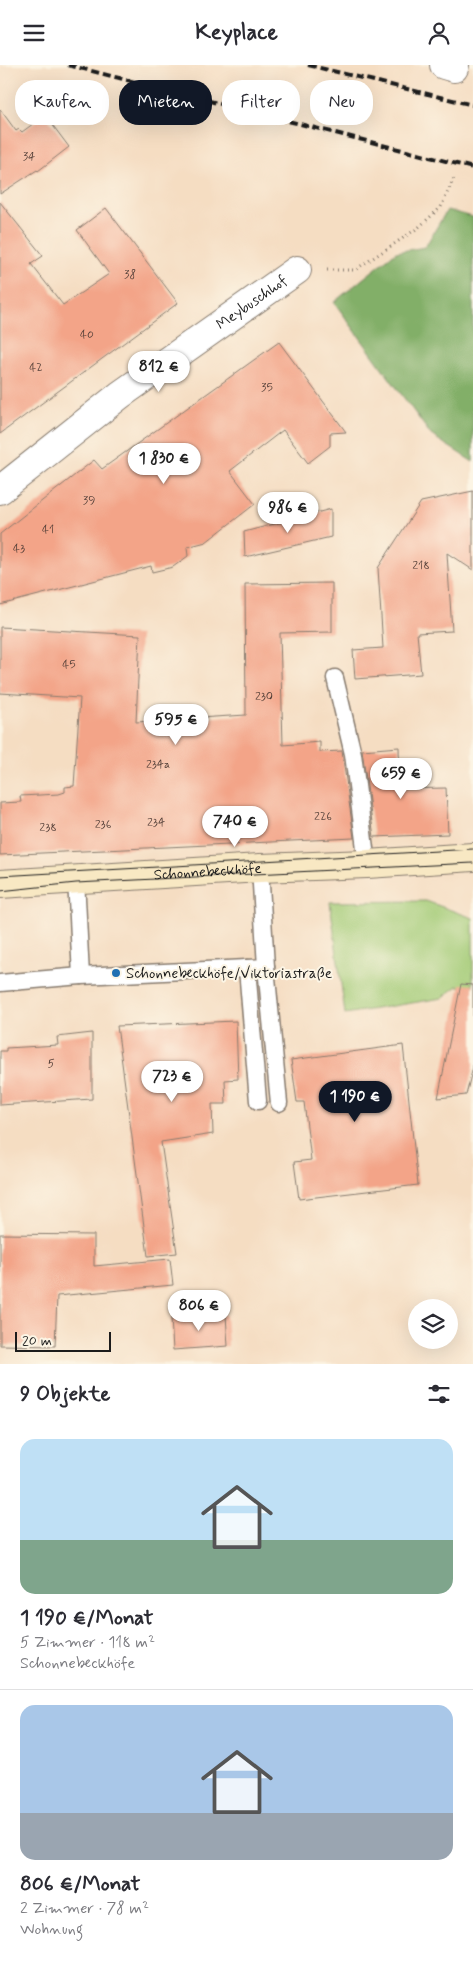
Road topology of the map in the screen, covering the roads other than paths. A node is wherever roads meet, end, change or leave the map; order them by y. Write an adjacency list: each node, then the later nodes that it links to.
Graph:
1 (444, 65): 2 (street)
2 (455, 65)
3 (297, 270): 4 (street, Meybuschhof)
4 (0, 490)
5 (335, 678): 7 (lane)
6 (473, 857): 7 (main road, Schonnebeckhöfe)
7 (367, 864): 8 (main road, Schonnebeckhöfe)
8 (260, 868): 9 (main road, Schonnebeckhöfe); 11 (lane)
9 (76, 879): 10 (main road, Schonnebeckhöfe); 13 (lane)
10 (0, 884)
11 (266, 967): 12 (lane); 16 (lane)
12 (247, 968): 13 (lane); 15 (lane)
13 (81, 976): 14 (lane)
14 (0, 983)
15 (258, 1101)
16 (279, 1103)

